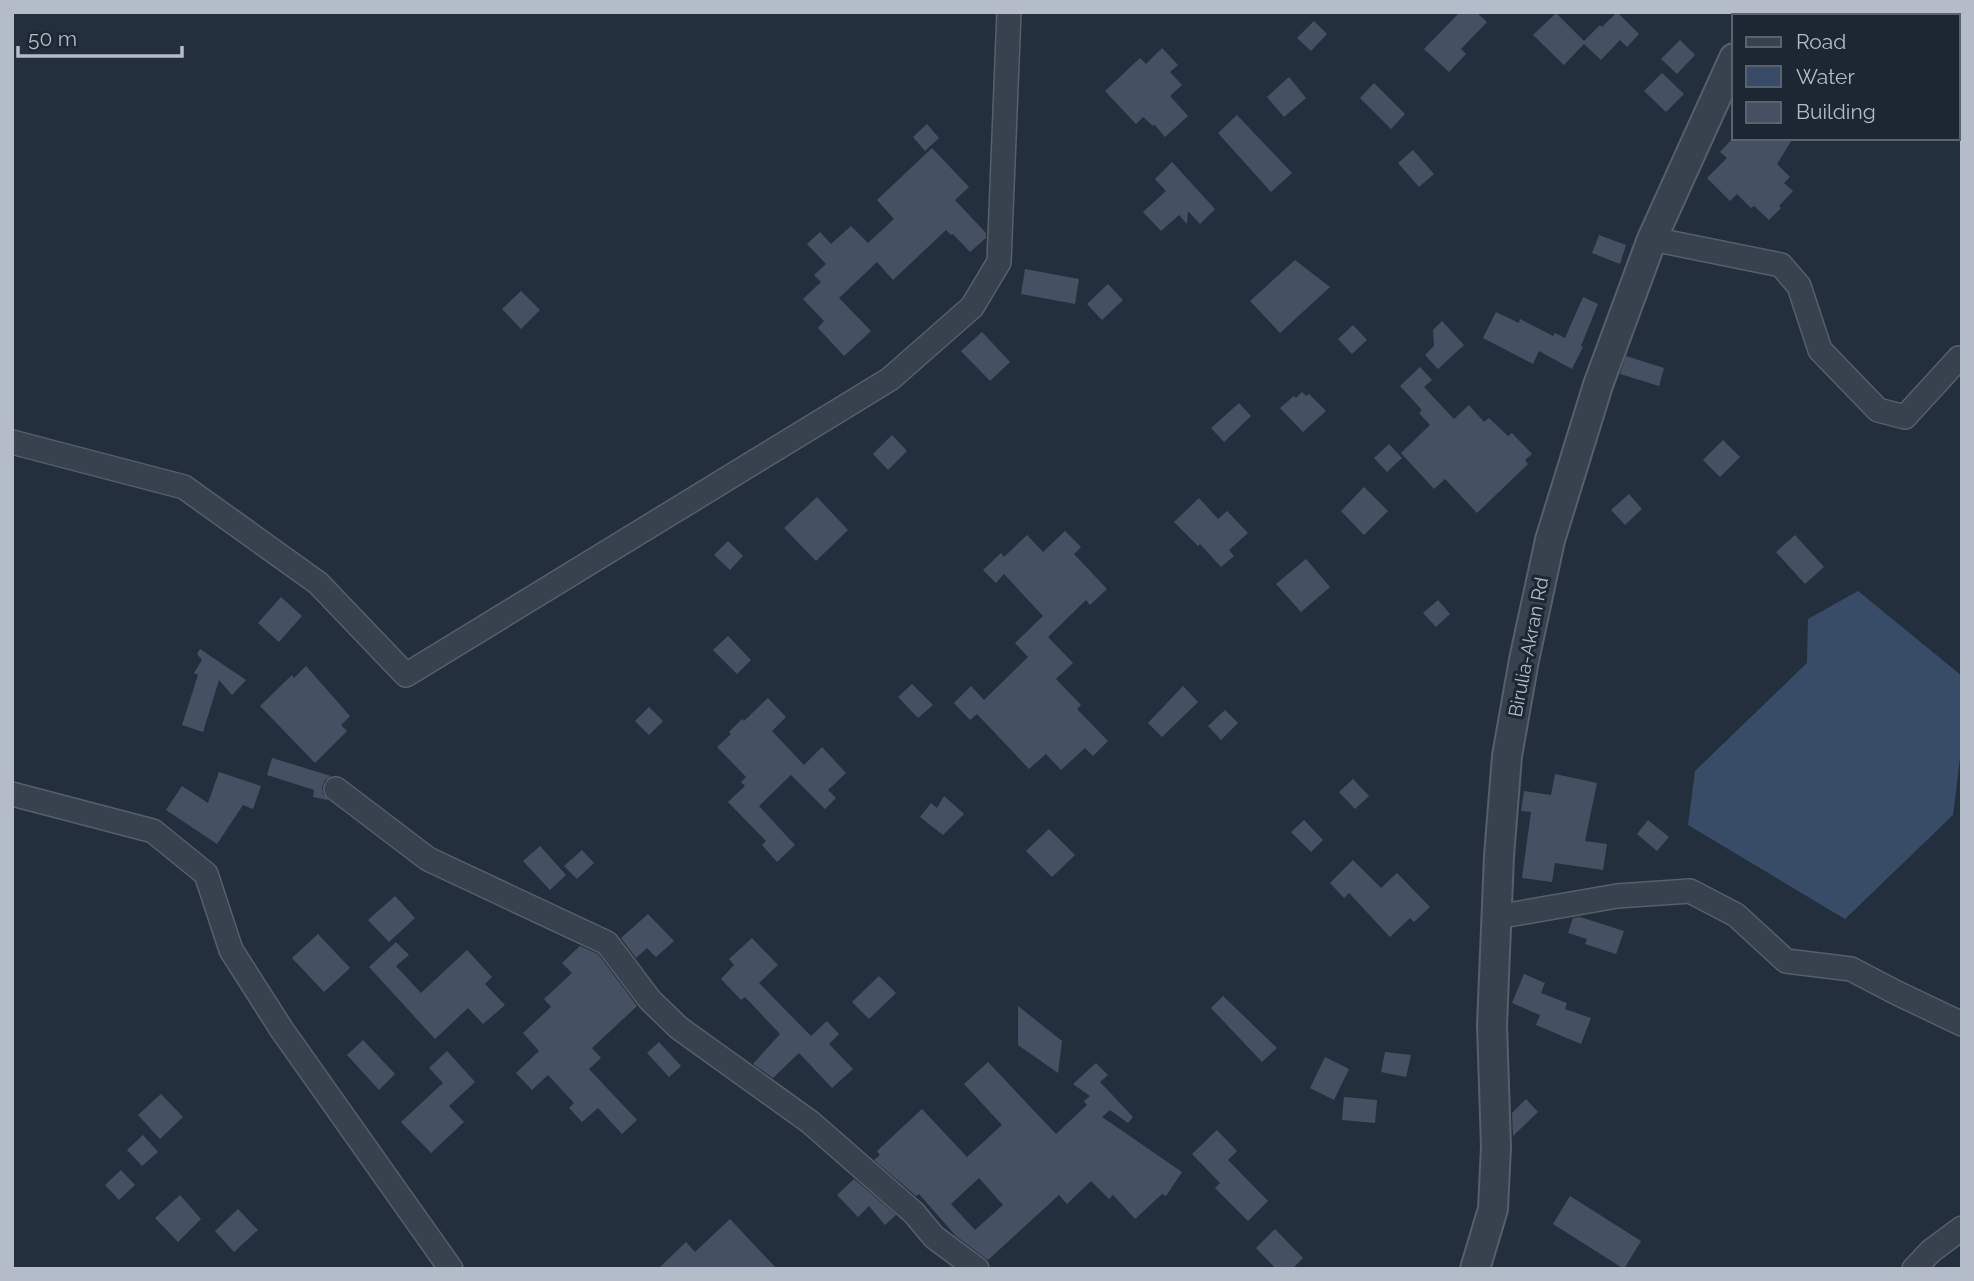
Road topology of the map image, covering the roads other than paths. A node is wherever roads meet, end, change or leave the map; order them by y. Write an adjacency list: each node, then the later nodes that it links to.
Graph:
1 (1009, 12): 5 (street)
2 (1732, 62): 3 (street, Birulia-Akran Rd)
3 (1652, 239): 4 (street); 8 (street, Birulia-Akran Rd)
4 (1962, 360)
5 (12, 442)
6 (336, 789): 12 (street)
7 (12, 794): 11 (street)
8 (1497, 917): 9 (street); 13 (street, Birulia-Akran Rd)
9 (1962, 1024)
10 (1962, 1228): 14 (street)
11 (451, 1269)
12 (977, 1269)
13 (1475, 1269)
14 (1914, 1269)

